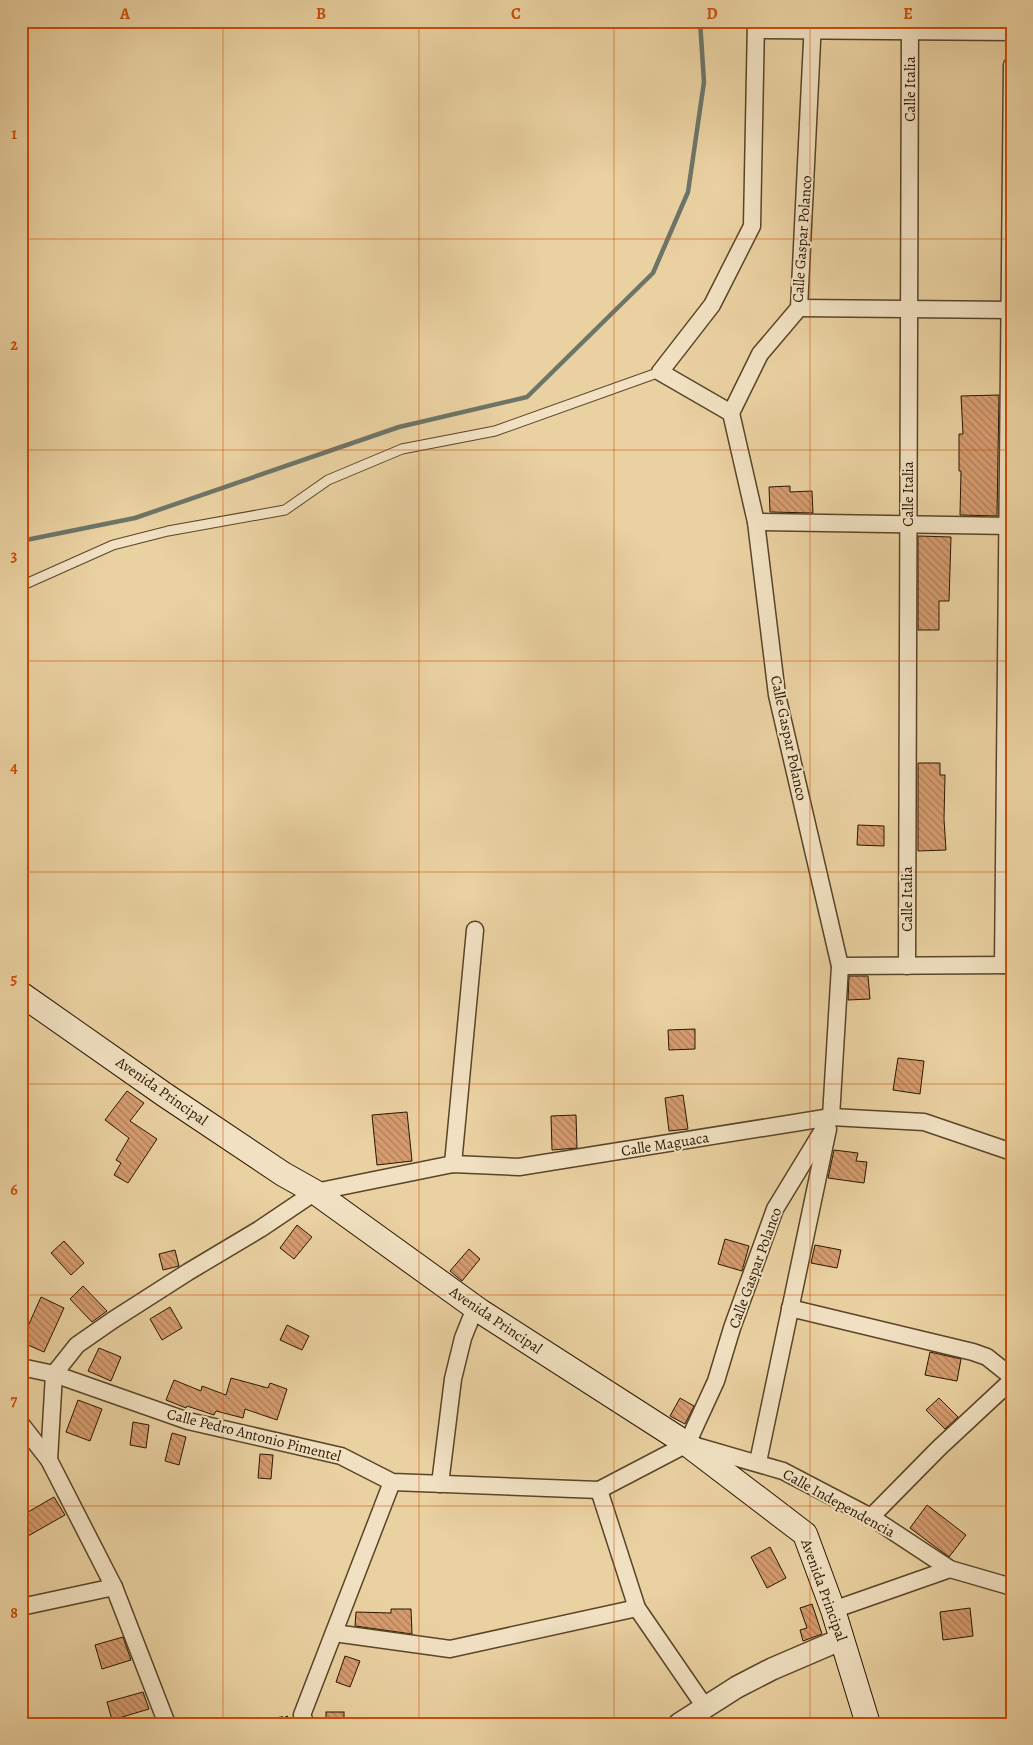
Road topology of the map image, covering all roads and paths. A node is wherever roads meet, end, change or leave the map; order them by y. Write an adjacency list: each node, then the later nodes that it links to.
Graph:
1 (756, 26): 2 (street); 9 (street)
2 (813, 26): 3 (street); 6 (street, Calle Gaspar Polanco)
3 (910, 26): 4 (street); 7 (street, Calle Italia)
4 (1012, 32)
5 (1012, 65): 8 (street)
6 (799, 308): 7 (street); 10 (street, Calle Gaspar Polanco)
7 (909, 309): 8 (street); 12 (street, Calle Italia)
8 (1011, 310): 13 (street)
9 (660, 372): 10 (street); 14 (lane)
10 (731, 412): 11 (street, Calle Gaspar Polanco)
11 (756, 522): 12 (street); 18 (street, Calle Gaspar Polanco)
12 (908, 525): 13 (street); 19 (street, Calle Italia)
13 (1009, 526): 15 (street)
14 (21, 586)
15 (1008, 842): 17 (street)
16 (475, 930): 23 (street)
17 (1007, 965): 19 (street)
18 (840, 966): 19 (street); 21 (street, Calle Gaspar Polanco)
19 (907, 966)
20 (21, 994): 24 (main road, Avenida Principal)
21 (830, 1117): 22 (street, Calle Maguaca); 23 (street, Calle Maguaca); 26 (street); 32 (street, Calle Gaspar Polanco)
22 (1012, 1152)
23 (453, 1164): 24 (street, Calle Maguaca)
24 (315, 1192): 25 (main road, Avenida Principal); 28 (street)
25 (475, 1308): 32 (main road, Avenida Principal); 36 (street)
26 (790, 1308): 29 (street); 34 (street)
27 (21, 1367): 28 (street, Calle Pedro Antonio Pimentel)
28 (54, 1374): 33 (street); 35 (street, Calle Pedro Antonio Pimentel)
29 (1012, 1377)
30 (1012, 1380): 38 (street)
31 (21, 1424): 33 (street)
32 (687, 1444): 34 (street, Calle Independencia); 37 (street, Calle Pedro Antonio Pimentel); 44 (main road, Avenida Principal)
33 (49, 1460): 40 (street)
34 (758, 1462): 38 (street, Calle Independencia)
35 (392, 1482): 36 (street, Calle Pedro Antonio Pimentel); 45 (street)
36 (440, 1484): 37 (street, Calle Pedro Antonio Pimentel)
37 (599, 1490): 43 (street)
38 (871, 1517): 39 (street, Calle Independencia)
39 (950, 1570): 41 (street, Calle Independencia); 44 (street)
40 (114, 1587): 42 (street); 49 (street)
41 (1012, 1587)
42 (21, 1607)
43 (637, 1608): 45 (street); 47 (street)
44 (833, 1610): 46 (main road, Avenida Principal)
45 (334, 1633): 48 (street)
46 (842, 1639): 47 (street); 52 (main road, Avenida Principal)
47 (705, 1707): 51 (street)
48 (304, 1720): 50 (path)
49 (167, 1724)
50 (221, 1724)
51 (679, 1724)
52 (868, 1724)

